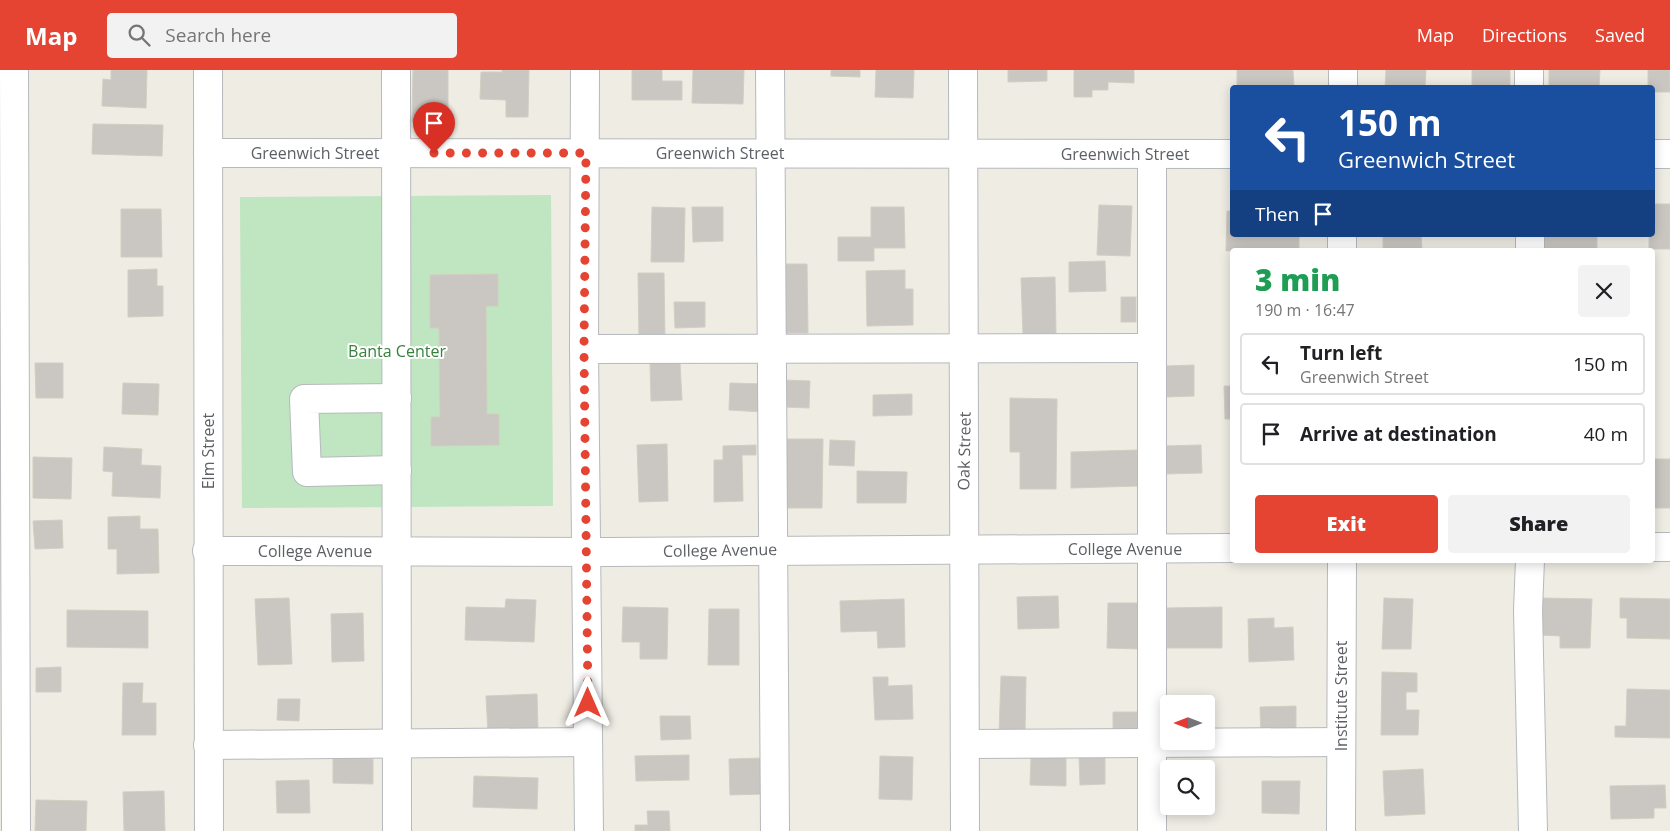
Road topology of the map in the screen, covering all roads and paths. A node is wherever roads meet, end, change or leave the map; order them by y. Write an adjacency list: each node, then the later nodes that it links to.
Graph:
1 (14, 70): 43 (street)
2 (208, 70): 11 (street, Elm Street)
3 (396, 70): 12 (street)
4 (585, 70): 13 (street)
5 (770, 70): 14 (street)
6 (963, 70): 15 (street, Oak Street)
7 (1343, 70): 9 (street)
8 (1529, 70): 10 (street)
9 (1343, 85)
10 (1529, 85)
11 (208, 153): 12 (street, Greenwich Street); 32 (street, Elm Street)
12 (394, 153): 13 (street, Greenwich Street); 24 (street)
13 (586, 153): 14 (street, Greenwich Street); 23 (street)
14 (769, 154): 15 (street, Greenwich Street); 20 (street)
15 (964, 154): 16 (street, Greenwich Street); 21 (street, Oak Street)
16 (1152, 154): 17 (street, Greenwich Street); 22 (street)
17 (1230, 154)
18 (1655, 154): 19 (street)
19 (1670, 154)
20 (771, 348): 21 (street); 23 (street); 29 (street)
21 (965, 348): 22 (street); 30 (street, Oak Street)
22 (1152, 348): 31 (street)
23 (584, 349): 34 (street)
24 (397, 398): 25 (street); 25 (street)
25 (397, 470): 33 (street)
26 (1655, 547): 27 (street)
27 (1670, 547)
28 (1230, 548): 31 (street, College Avenue)
29 (773, 549): 30 (street, College Avenue); 34 (street, College Avenue); 47 (street)
30 (963, 549): 31 (street, College Avenue); 41 (street, Oak Street)
31 (1152, 549): 40 (street)
32 (207, 551): 33 (street, College Avenue); 42 (street, Elm Street)
33 (398, 551): 34 (street, College Avenue); 39 (street)
34 (588, 552): 37 (street)
35 (1342, 563): 38 (street, Institute Street)
36 (1530, 563): 51 (street)
37 (588, 742): 39 (street); 46 (street)
38 (1341, 742): 40 (street); 50 (street, Institute Street)
39 (397, 743): 42 (street); 45 (street)
40 (1152, 743): 41 (street); 49 (street)
41 (966, 744): 48 (street, Oak Street)
42 (208, 745): 44 (street, Elm Street)
43 (16, 831)
44 (209, 831)
45 (397, 831)
46 (589, 831)
47 (775, 831)
48 (965, 831)
49 (1152, 831)
50 (1341, 831)
51 (1532, 831)

